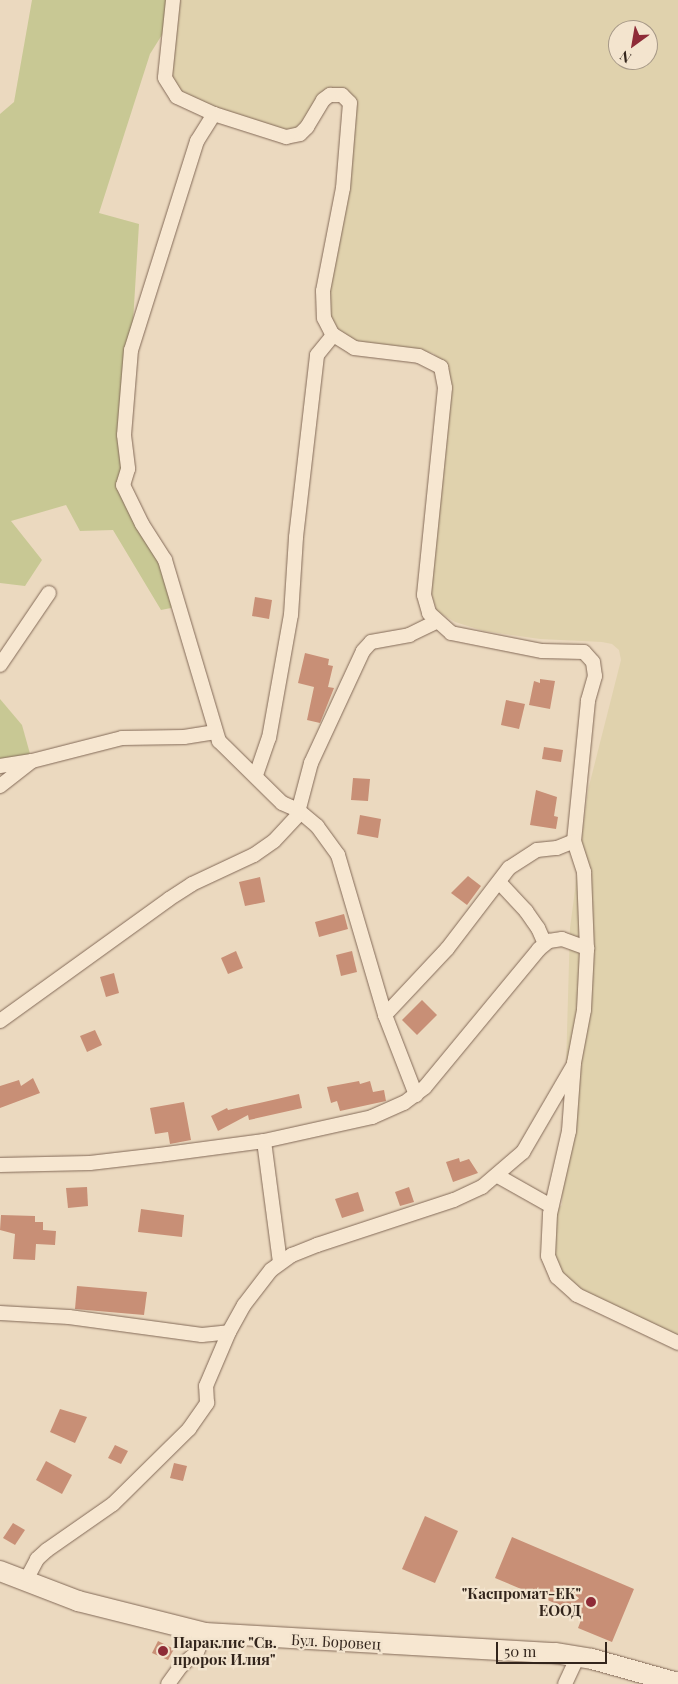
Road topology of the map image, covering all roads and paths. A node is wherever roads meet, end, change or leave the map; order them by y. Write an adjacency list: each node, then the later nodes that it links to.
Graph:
1 (174, 0): 2 (street)
2 (214, 114): 3 (street); 7 (street)
3 (333, 335): 5 (street); 10 (street)
4 (49, 593): 6 (street)
5 (436, 622): 12 (street); 13 (street)
6 (0, 665)
7 (216, 732): 8 (street); 10 (street)
8 (32, 761): 9 (street); 11 (street)
9 (0, 766)
10 (256, 775): 12 (street)
11 (0, 786)
12 (298, 810): 17 (street); 18 (street)
13 (574, 842): 14 (street); 16 (street)
14 (499, 882): 15 (street); 17 (street)
15 (545, 944): 16 (street); 20 (street)
16 (587, 948): 19 (street)
17 (385, 1015): 20 (street)
18 (0, 1022)
19 (574, 1064): 23 (street); 24 (street)
20 (416, 1095): 21 (street)
21 (264, 1141): 22 (street); 25 (street)
22 (0, 1165)
23 (498, 1176): 24 (street); 25 (street)
24 (551, 1206): 28 (street)
25 (280, 1262): 27 (street)
26 (0, 1313): 27 (street)
27 (229, 1332): 30 (street)
28 (678, 1343)
29 (0, 1571): 30 (street, Бул. Боровец)
30 (25, 1582): 31 (street, Бул. Боровец)
31 (205, 1633): 32 (street, Бул. Боровец); 34 (street)
32 (578, 1656): 33 (street, Бул. Боровец); 35 (street)
33 (678, 1683)
34 (168, 1684)
35 (566, 1684)

